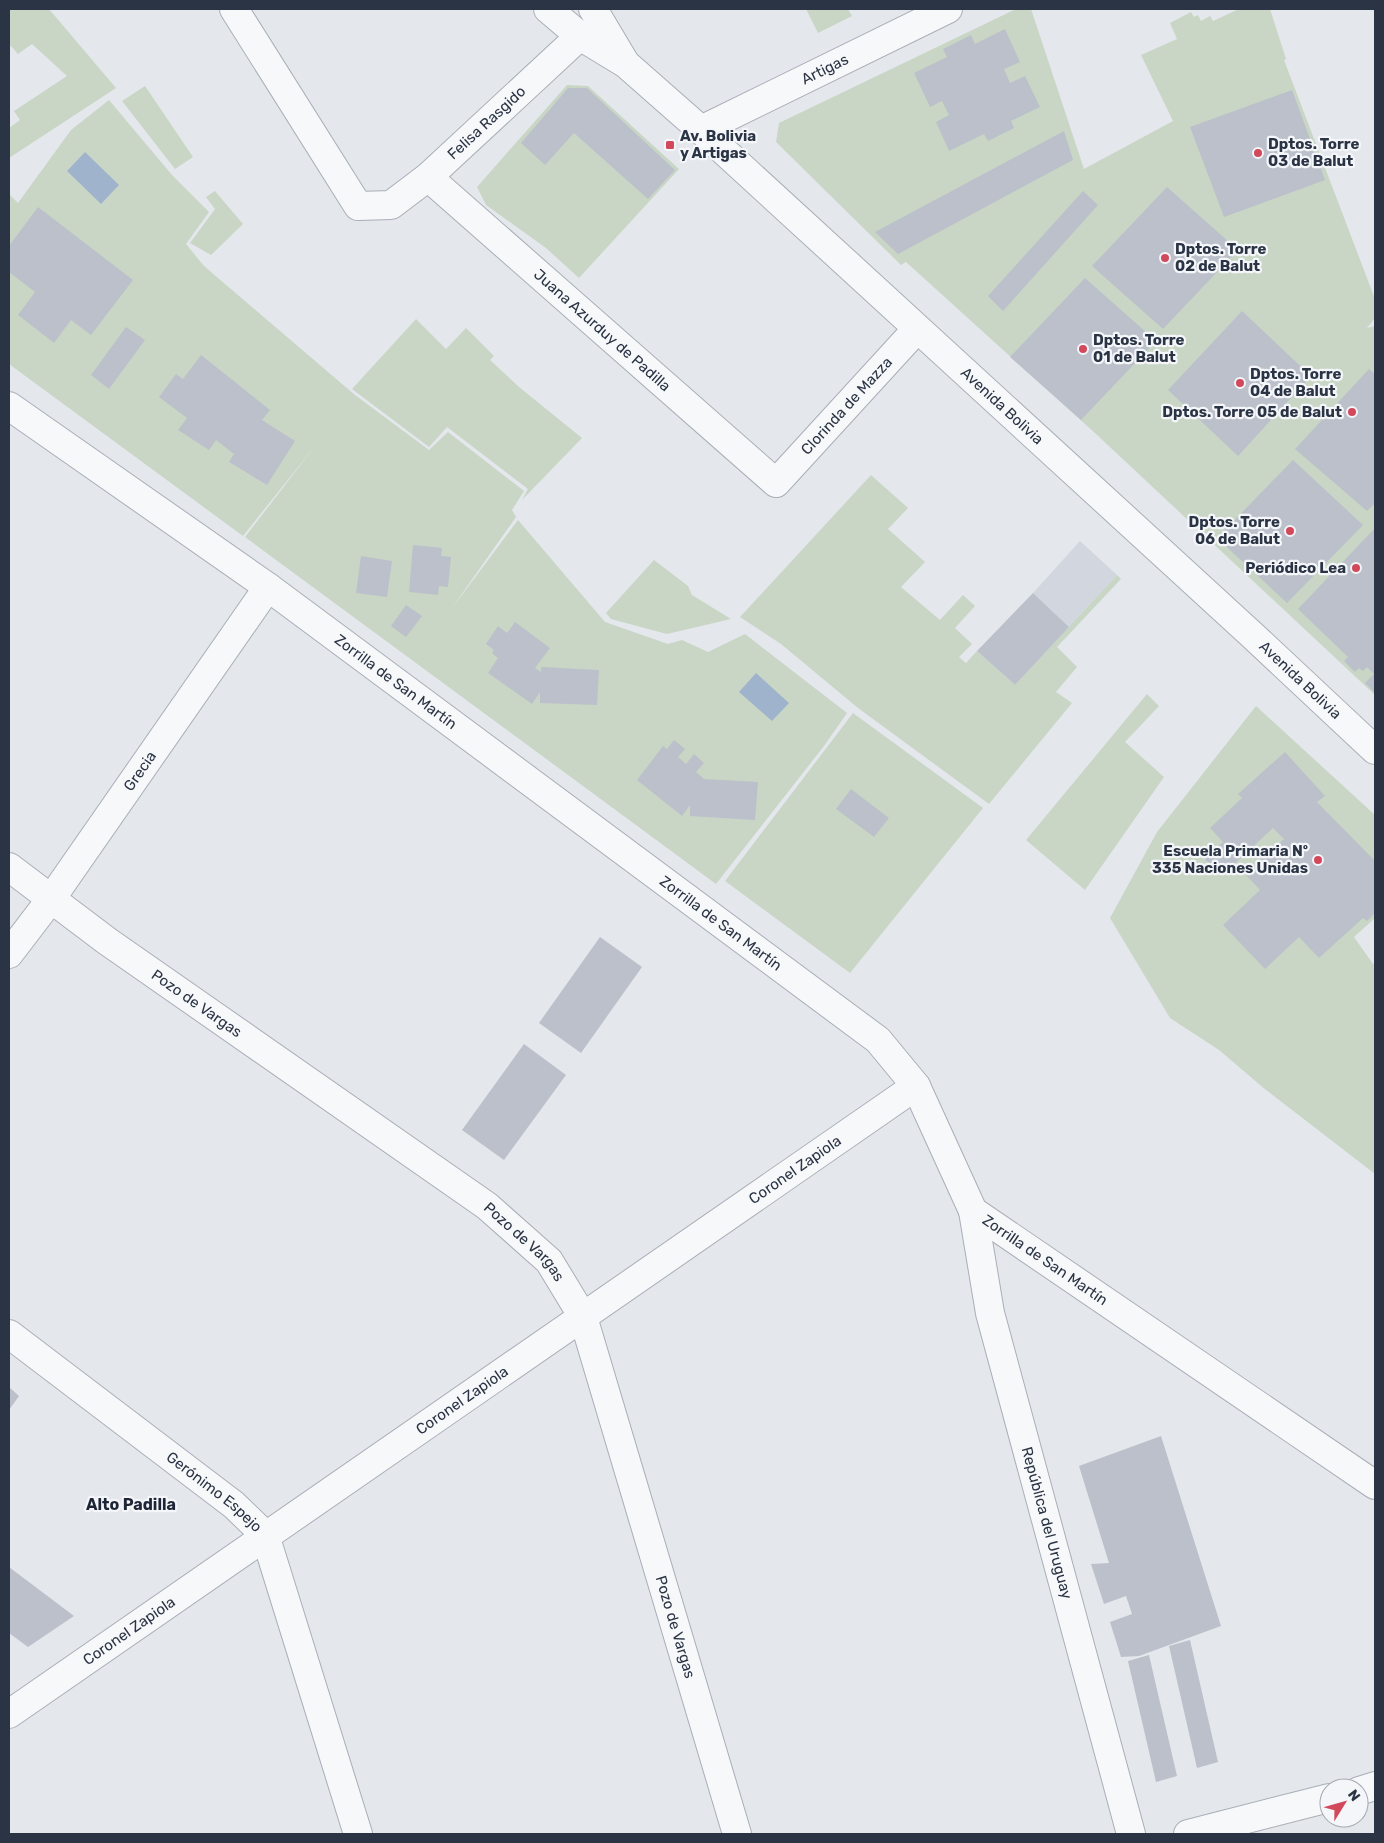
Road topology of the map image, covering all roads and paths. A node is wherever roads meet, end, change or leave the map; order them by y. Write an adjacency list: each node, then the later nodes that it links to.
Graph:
1 (234, 9): 8 (street, Felisa Rasgido)
2 (548, 9): 5 (street, Avenida Bolivia)
3 (593, 9): 6 (street, Avenida Bolivia)
4 (948, 9): 7 (street, Artigas)
5 (580, 36): 6 (street, Avenida Bolivia); 8 (street, Felisa Rasgido)
6 (626, 64): 7 (street, Avenida Bolivia)
7 (701, 130): 9 (street, Avenida Bolivia)
8 (428, 178): 11 (street, Juana Azurduy de Padilla)
9 (916, 328): 11 (street, Clorinda de Mazza); 13 (street, Avenida Bolivia)
10 (9, 406): 12 (street, Zorrilla de San Martín)
11 (776, 483)
12 (268, 586): 15 (street, Grecia); 17 (street, Zorrilla de San Martín)
13 (1375, 750)
14 (9, 867): 15 (street, Pozo de Vargas)
15 (52, 899): 16 (street, Grecia); 19 (street, Pozo de Vargas)
16 (9, 954)
17 (916, 1086): 18 (street, Zorrilla de San Martín); 19 (street, Coronel Zapiola)
18 (973, 1211): 21 (street, Zorrilla de San Martín); 27 (street, República del Uruguay)
19 (583, 1317): 22 (street, Coronel Zapiola); 26 (street, Pozo de Vargas)
20 (9, 1334): 22 (street, Gerónimo Espejo)
21 (1375, 1485)
22 (265, 1535): 23 (street, Coronel Zapiola); 25 (street, Gerónimo Espejo)
23 (9, 1714)
24 (1319, 1801): 28 (street)
25 (358, 1834)
26 (737, 1834)
27 (1131, 1834)
28 (1188, 1834)

